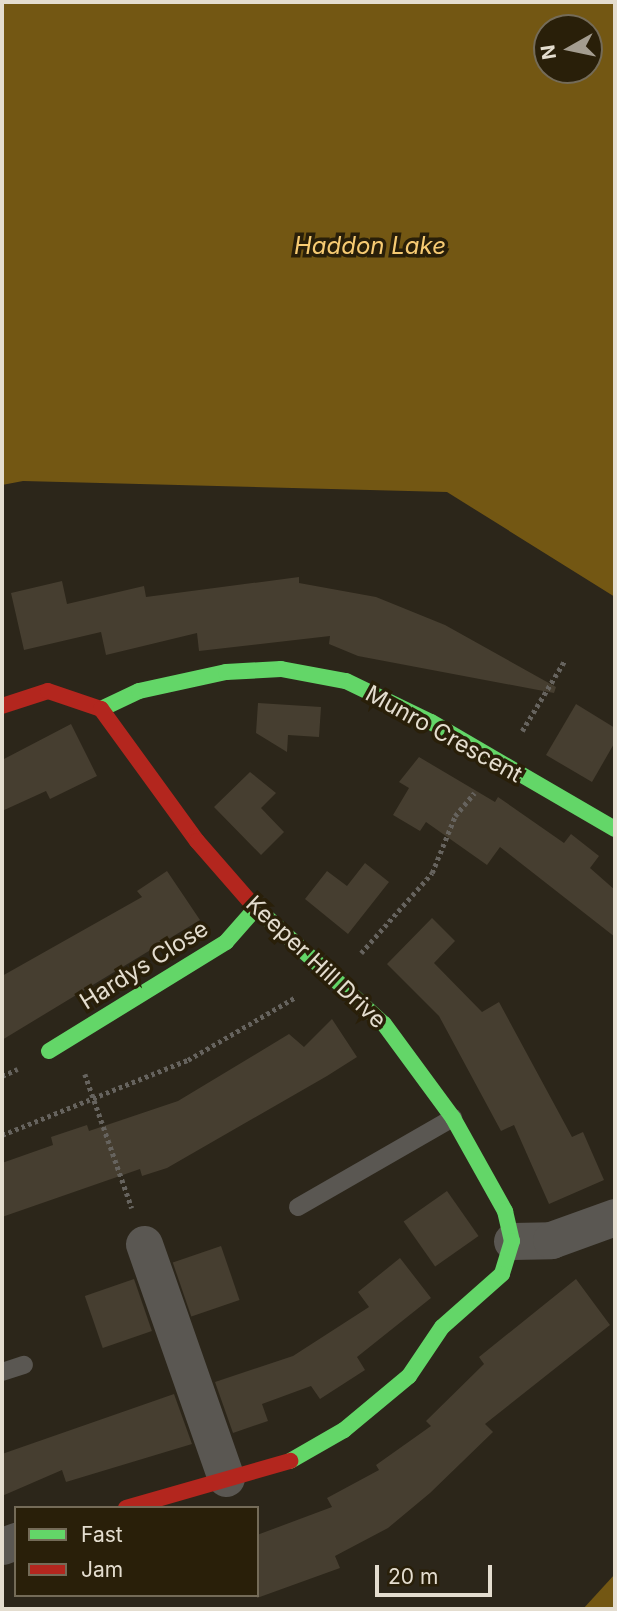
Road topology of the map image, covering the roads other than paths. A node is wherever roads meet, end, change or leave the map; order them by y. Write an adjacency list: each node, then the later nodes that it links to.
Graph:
1 (2, 706): 2 (street)
2 (101, 709): 3 (street, Munro Crescent); 4 (street, Keeper Hill Drive)
3 (615, 829)
4 (256, 908): 5 (street, Hardys Close); 6 (street, Keeper Hill Drive)
5 (49, 1051)
6 (453, 1118): 7 (lane); 9 (street, Keeper Hill Drive)
7 (298, 1208)
8 (615, 1217): 9 (street)
9 (512, 1241): 13 (street)
10 (144, 1244): 13 (street)
11 (24, 1365): 12 (lane)
12 (2, 1372)
13 (226, 1478): 14 (street)
14 (133, 1506)

